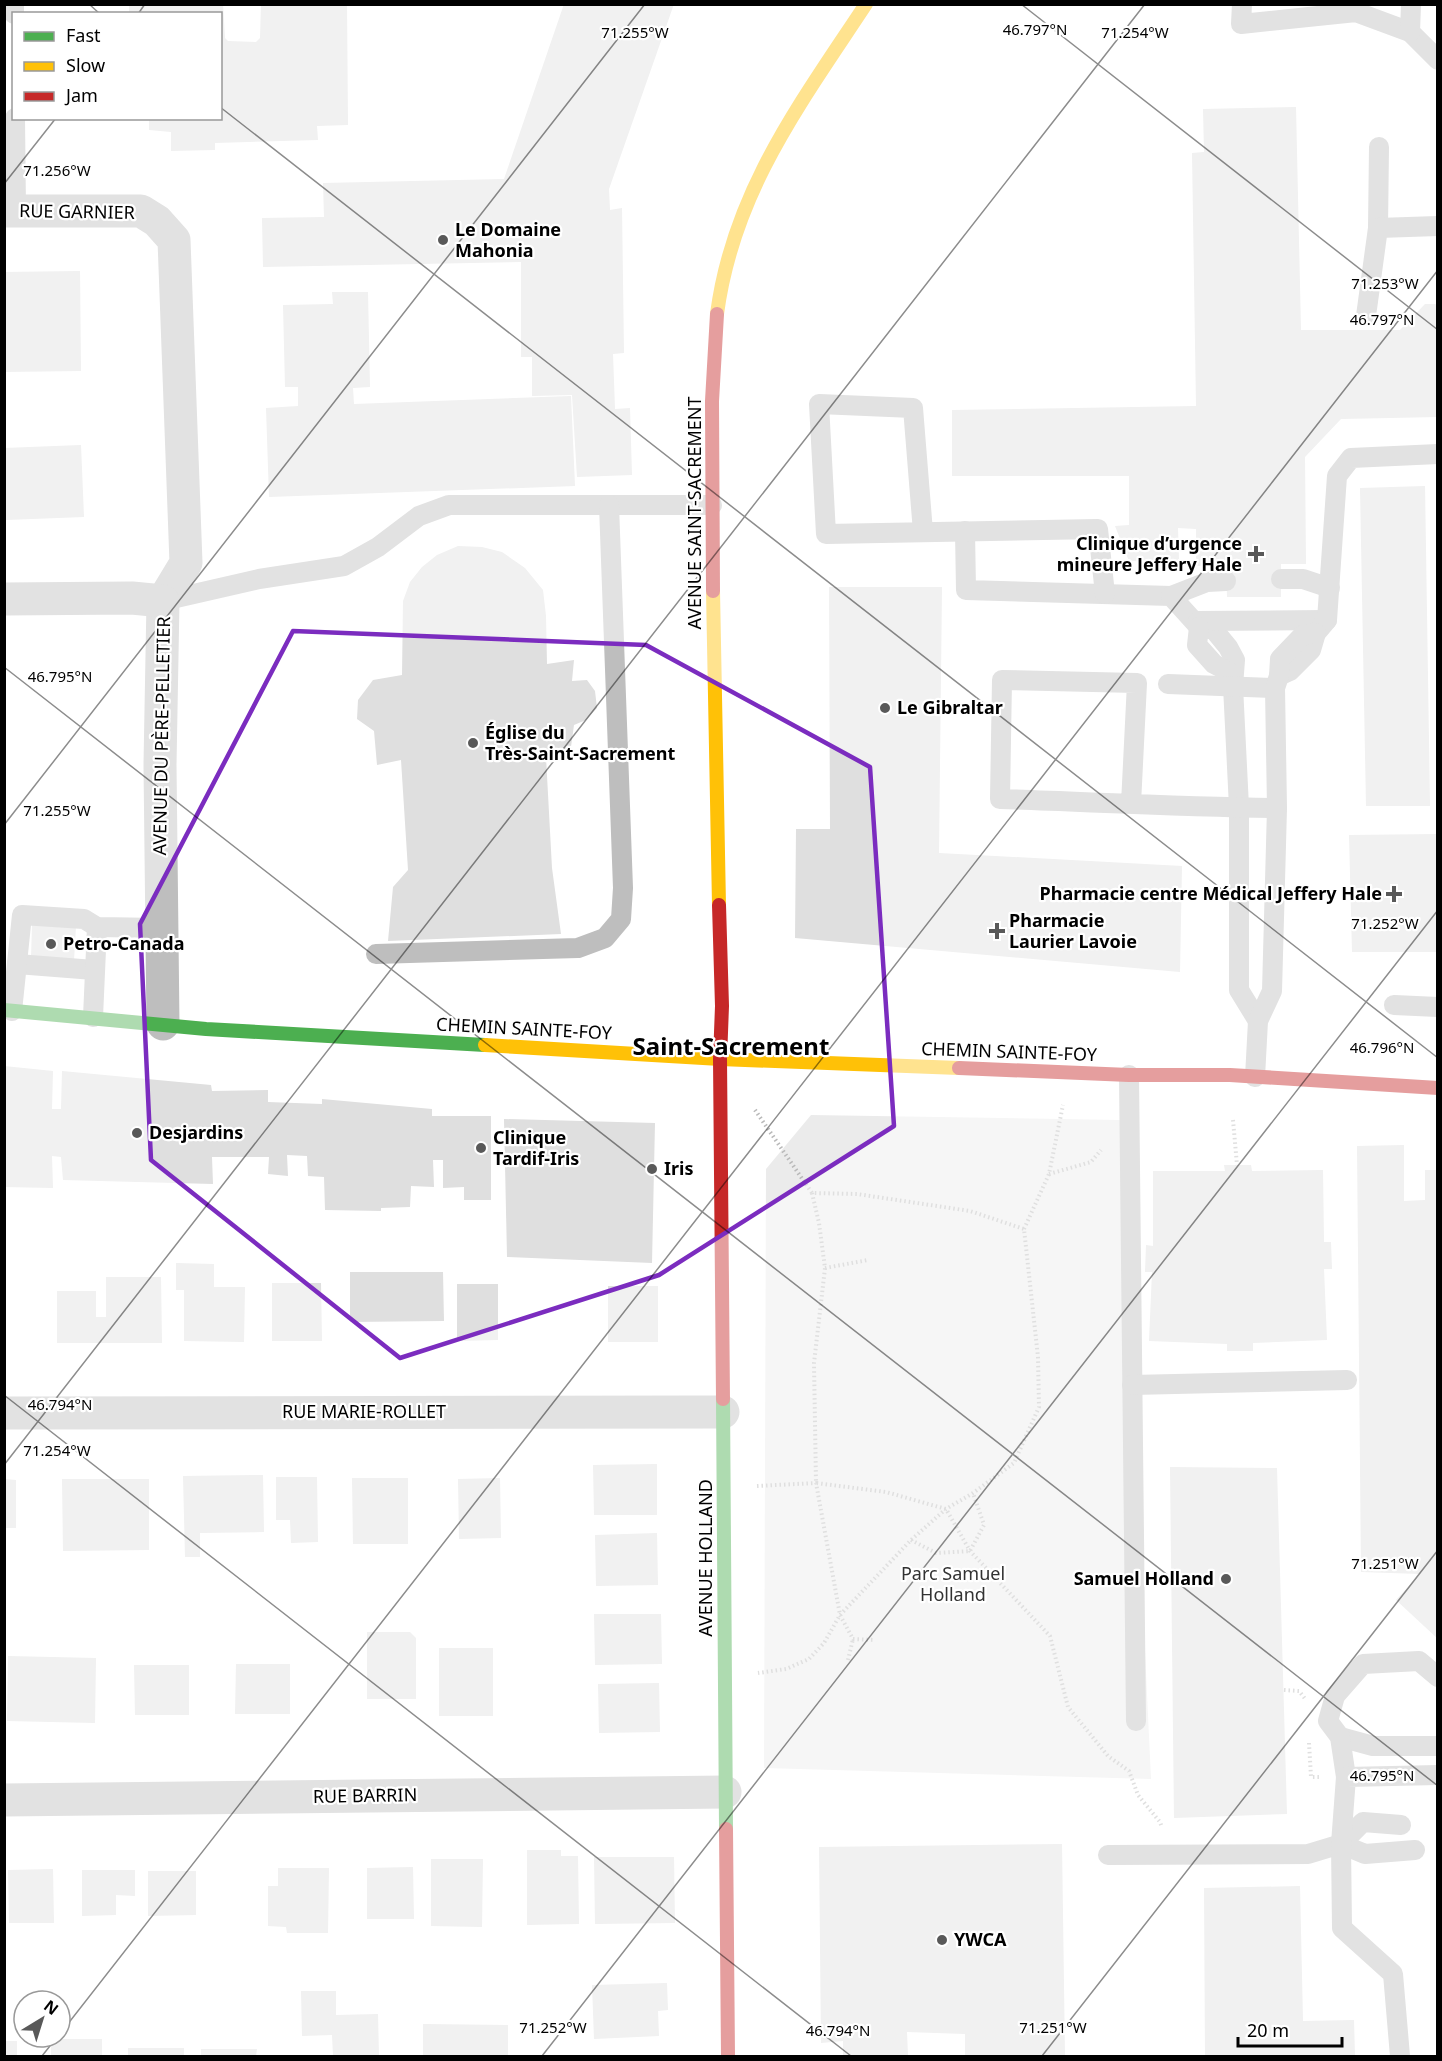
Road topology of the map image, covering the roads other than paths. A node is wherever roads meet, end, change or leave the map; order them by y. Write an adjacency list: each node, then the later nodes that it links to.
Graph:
1 (866, 4): 15 (main road, AVENUE SAINT-SACREMENT)
2 (1242, 4): 4 (lane)
3 (1411, 4): 4 (lane)
4 (1410, 32): 5 (lane)
5 (1437, 60)
6 (15, 120): 8 (lane)
7 (1379, 147): 10 (lane)
8 (10, 211): 11 (street, RUE GARNIER)
9 (1437, 226): 10 (lane)
10 (1378, 228): 12 (lane)
11 (174, 240): 24 (street, AVENUE DU PÈRE-PELLETIER)
12 (1366, 316)
13 (1437, 454): 20 (lane)
14 (609, 505): 15 (lane); 24 (lane); 35 (lane)
15 (712, 505): 44 (main road, AVENUE SAINT-SACREMENT)
16 (965, 531): 17 (lane); 21 (lane); 21 (lane)
17 (923, 532): 17 (lane)
18 (1281, 579): 20 (lane)
19 (1226, 581): 22 (lane)
20 (1329, 588): 26 (lane)
21 (1105, 594): 22 (lane)
22 (1170, 596): 25 (lane)
23 (4, 599): 24 (street)
24 (163, 601): 34 (street, AVENUE DU PÈRE-PELLETIER)
25 (1196, 624): 26 (lane); 27 (lane)
26 (1321, 627): 28 (lane)
27 (1233, 680): 28 (lane); 29 (lane); 31 (lane)
28 (1277, 682): 32 (lane)
29 (1168, 684)
30 (1131, 804): 30 (lane); 31 (lane)
31 (1239, 807): 32 (lane); 42 (lane)
32 (1277, 808): 42 (lane)
33 (97, 927): 34 (lane); 36 (lane); 37 (lane)
34 (161, 928): 43 (street, AVENUE DU PÈRE-PELLETIER)
35 (376, 954)
36 (17, 964): 37 (lane); 40 (lane)
37 (94, 970): 41 (lane)
38 (1394, 1005): 39 (lane)
39 (1437, 1007)
40 (8, 1011): 41 (main road, CHEMIN SAINTE-FOY)
41 (93, 1017): 43 (main road, CHEMIN SAINTE-FOY)
42 (1258, 1021): 46 (lane)
43 (163, 1023): 44 (main road, CHEMIN SAINTE-FOY)
44 (720, 1059): 45 (main road, CHEMIN SAINTE-FOY); 50 (main road, AVENUE HOLLAND)
45 (1129, 1075): 46 (main road, CHEMIN SAINTE-FOY); 49 (lane)
46 (1255, 1077): 47 (main road, CHEMIN SAINTE-FOY)
47 (1437, 1088)
48 (1347, 1380): 49 (lane)
49 (1132, 1385): 53 (lane)
50 (723, 1412): 51 (street, RUE MARIE-ROLLET); 59 (main road, AVENUE HOLLAND)
51 (4, 1413)
52 (1437, 1677): 54 (lane)
53 (1137, 1721)
54 (1340, 1737): 55 (lane); 58 (lane)
55 (1373, 1746): 56 (lane); 58 (lane)
56 (1437, 1746)
57 (1437, 1776): 58 (lane)
58 (1346, 1777): 62 (lane)
59 (725, 1792): 60 (street, RUE BARRIN); 65 (main road, AVENUE HOLLAND)
60 (4, 1800)
61 (1401, 1825): 62 (lane)
62 (1341, 1844): 63 (lane); 64 (lane); 66 (lane)
63 (1415, 1850)
64 (1108, 1855)
65 (728, 2056)
66 (1400, 2056)

